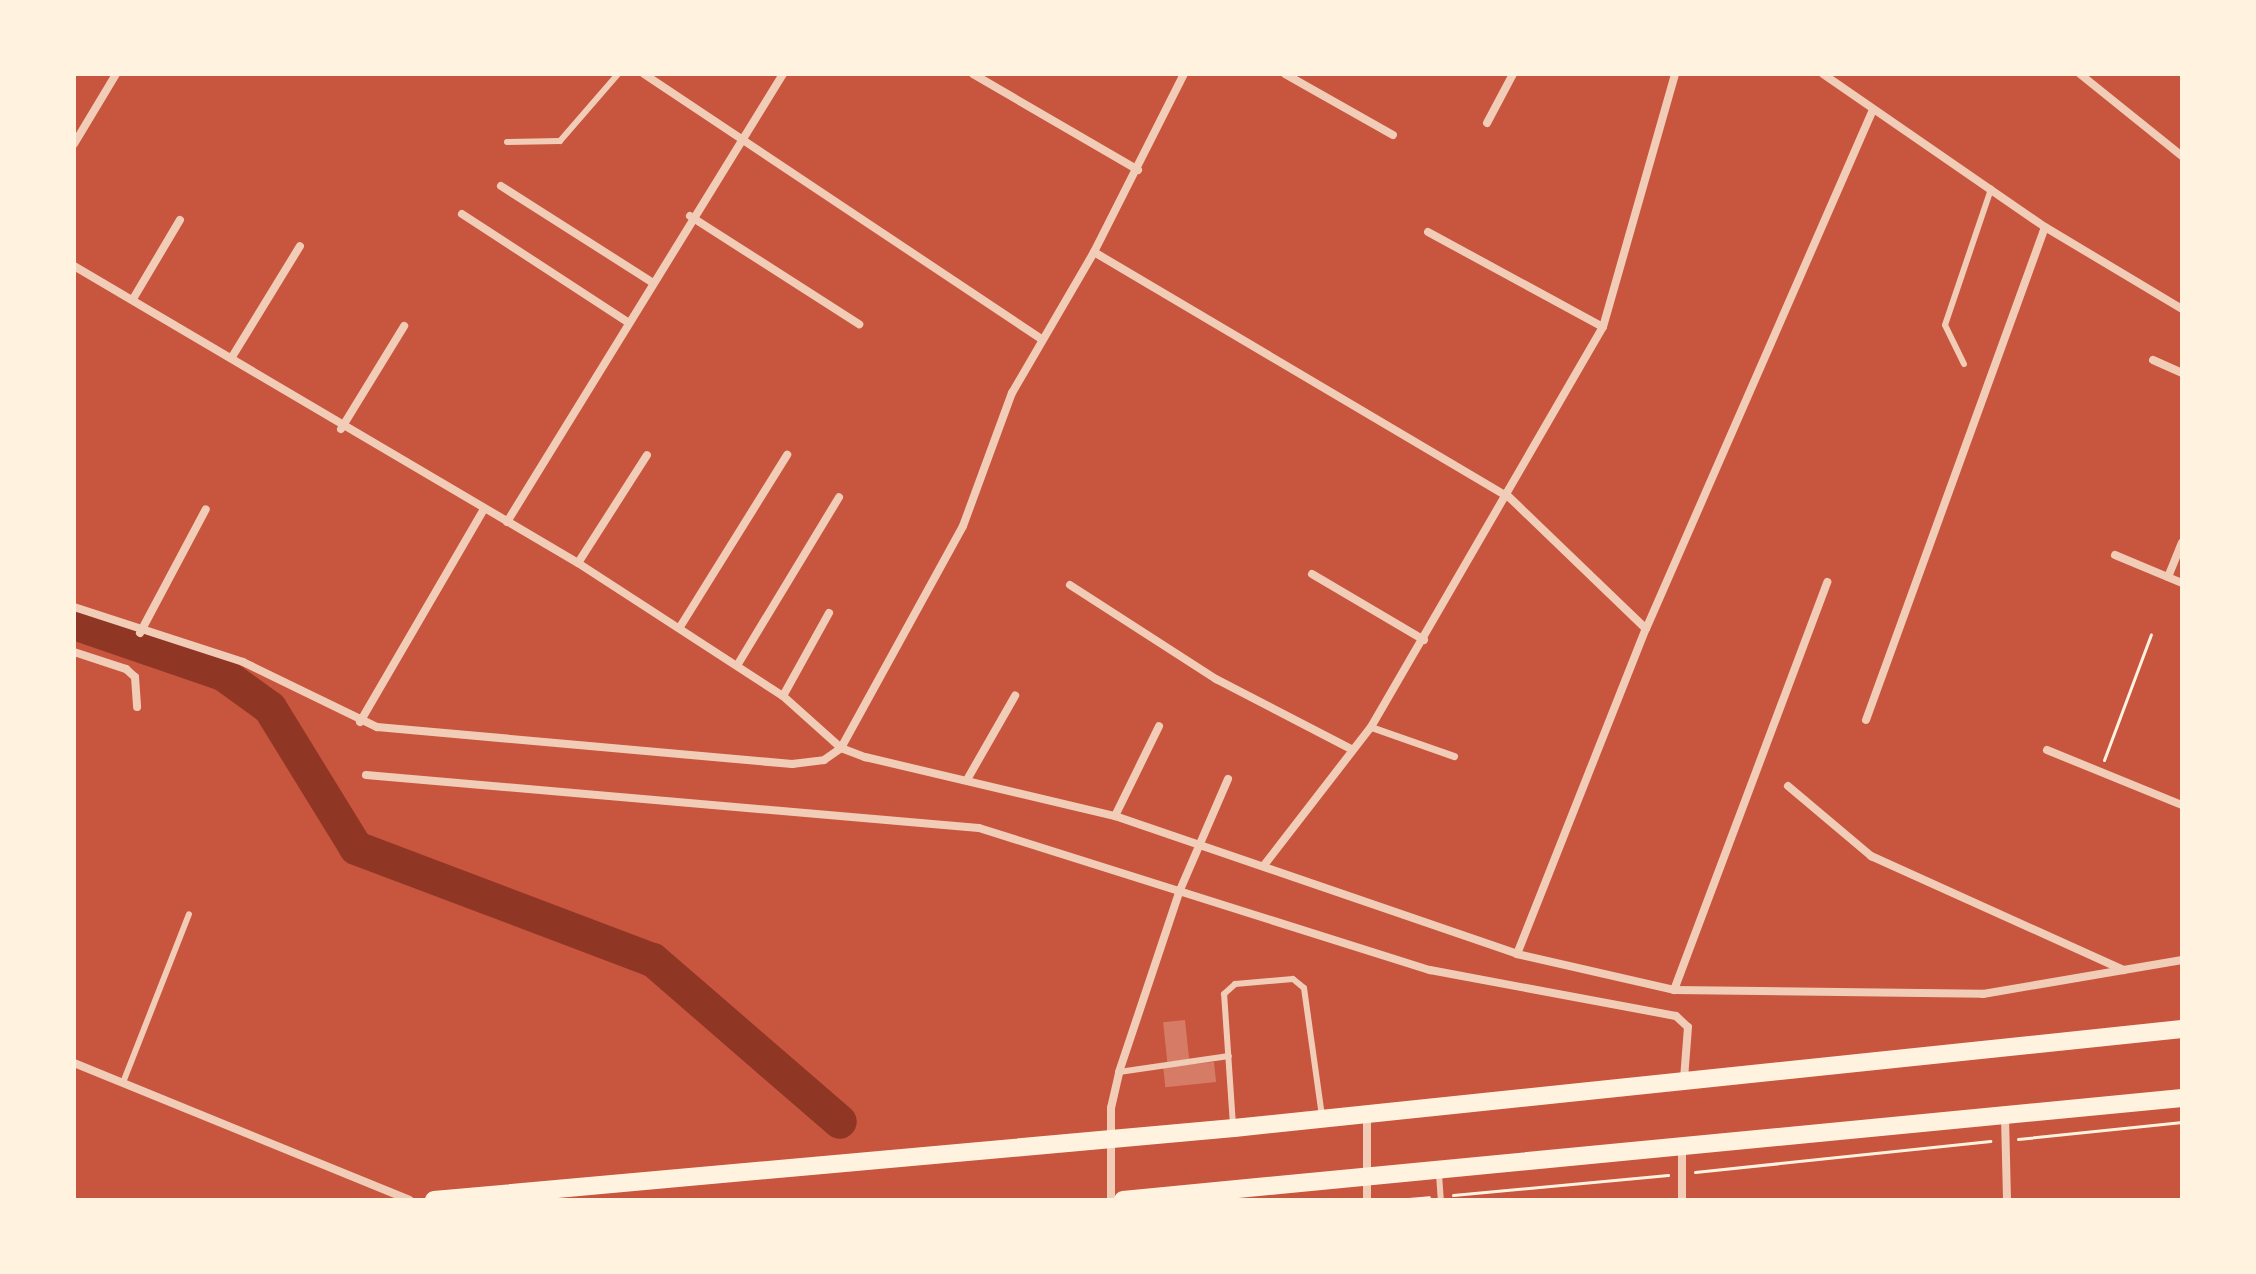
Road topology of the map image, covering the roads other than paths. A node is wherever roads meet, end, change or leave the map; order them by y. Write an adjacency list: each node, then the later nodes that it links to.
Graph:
1 (116, 74): 17 (street)
2 (618, 74): 16 (lane)
3 (644, 74): 15 (street)
4 (783, 74): 15 (street)
5 (973, 74): 19 (street)
6 (1183, 74): 19 (street)
7 (1285, 74): 14 (street)
8 (1513, 74): 13 (street)
9 (1675, 74): 36 (street)
10 (1823, 74): 12 (street)
11 (2080, 74): 18 (street)
12 (1872, 112): 21 (street); 61 (street)
13 (1487, 123)
14 (1393, 135)
15 (739, 139): 23 (street); 37 (street)
16 (507, 142)
17 (74, 144)
18 (2182, 156)
19 (1138, 170): 28 (street)
20 (501, 186): 30 (street)
21 (1991, 189): 25 (street); 40 (lane)
22 (462, 214): 33 (street)
23 (690, 216): 30 (street); 34 (street)
24 (180, 220): 31 (street)
25 (2045, 227): 32 (street); 69 (street)
26 (1428, 232): 36 (street)
27 (300, 246): 38 (street)
28 (1094, 252): 37 (street); 46 (street)
29 (74, 266): 31 (street)
30 (650, 281): 33 (street)
31 (133, 299): 38 (street)
32 (2182, 309)
33 (626, 321): 49 (street)
34 (859, 324)
35 (404, 326): 42 (street)
36 (1603, 327): 46 (street)
37 (1041, 339): 73 (street)
38 (232, 357): 42 (street)
39 (2153, 360): 41 (street)
40 (1964, 364)
41 (2182, 373)
42 (341, 429): 48 (street)
43 (647, 455): 52 (street)
44 (787, 455): 60 (street)
45 (839, 497): 65 (street)
46 (1509, 497): 61 (street); 63 (street)
47 (206, 509): 62 (street)
48 (484, 509): 49 (street); 70 (street)
49 (507, 522): 52 (street)
50 (2182, 543): 54 (street)
51 (2115, 555): 54 (street)
52 (578, 563): 60 (street)
53 (1312, 574): 63 (street)
54 (2168, 577): 56 (street)
55 (1827, 582): 90 (street)
56 (2182, 583)
57 (1070, 585): 74 (street)
58 (74, 607): 62 (street)
59 (829, 613): 66 (street)
60 (680, 627): 65 (street)
61 (1646, 629): 87 (street)
62 (140, 633): 70 (street)
63 (1424, 640): 72 (street)
64 (74, 652): 68 (street)
65 (738, 664): 66 (street)
66 (783, 696): 73 (street)
67 (1015, 696): 78 (street)
68 (137, 707)
69 (1866, 720)
70 (360, 722): 73 (street)
71 (1159, 726): 82 (street)
72 (1371, 727): 74 (street); 76 (street)
73 (841, 748): 78 (street)
74 (1353, 750): 84 (street)
75 (2047, 750): 81 (street)
76 (1454, 756)
77 (366, 775): 85 (street)
78 (968, 778): 82 (street)
79 (1228, 779): 83 (street)
80 (1788, 786): 89 (street)
81 (2182, 805)
82 (1115, 816): 83 (street)
83 (1199, 841): 84 (street); 85 (street)
84 (1265, 864): 87 (street)
85 (1180, 890): 94 (street); 96 (street)
86 (189, 914): 95 (lane)
87 (1517, 954): 90 (street)
88 (2182, 960): 89 (street)
89 (2124, 971): 90 (street)
90 (1674, 990)
91 (2182, 1029): 96 (main road)
92 (1229, 1056): 94 (lane); 100 (lane); 101 (lane)
93 (74, 1063): 95 (street)
94 (1119, 1072): 102 (street)
95 (124, 1080): 107 (street)
96 (1684, 1080): 98 (main road)
97 (2182, 1098): 99 (main road)
98 (1367, 1115): 100 (main road); 105 (street)
99 (2005, 1116): 103 (main road); 112 (street)
100 (1322, 1119): 101 (main road)
101 (1234, 1128): 102 (main road)
102 (1110, 1139): 108 (main road); 109 (street)
103 (1682, 1150): 104 (main road); 111 (street)
104 (1439, 1174): 105 (main road); 106 (lane)
105 (1367, 1191): 110 (main road)
106 (1441, 1198)
107 (409, 1200)
108 (434, 1200)
109 (1111, 1200)
110 (1123, 1200)
111 (1682, 1200)
112 (2007, 1200)

